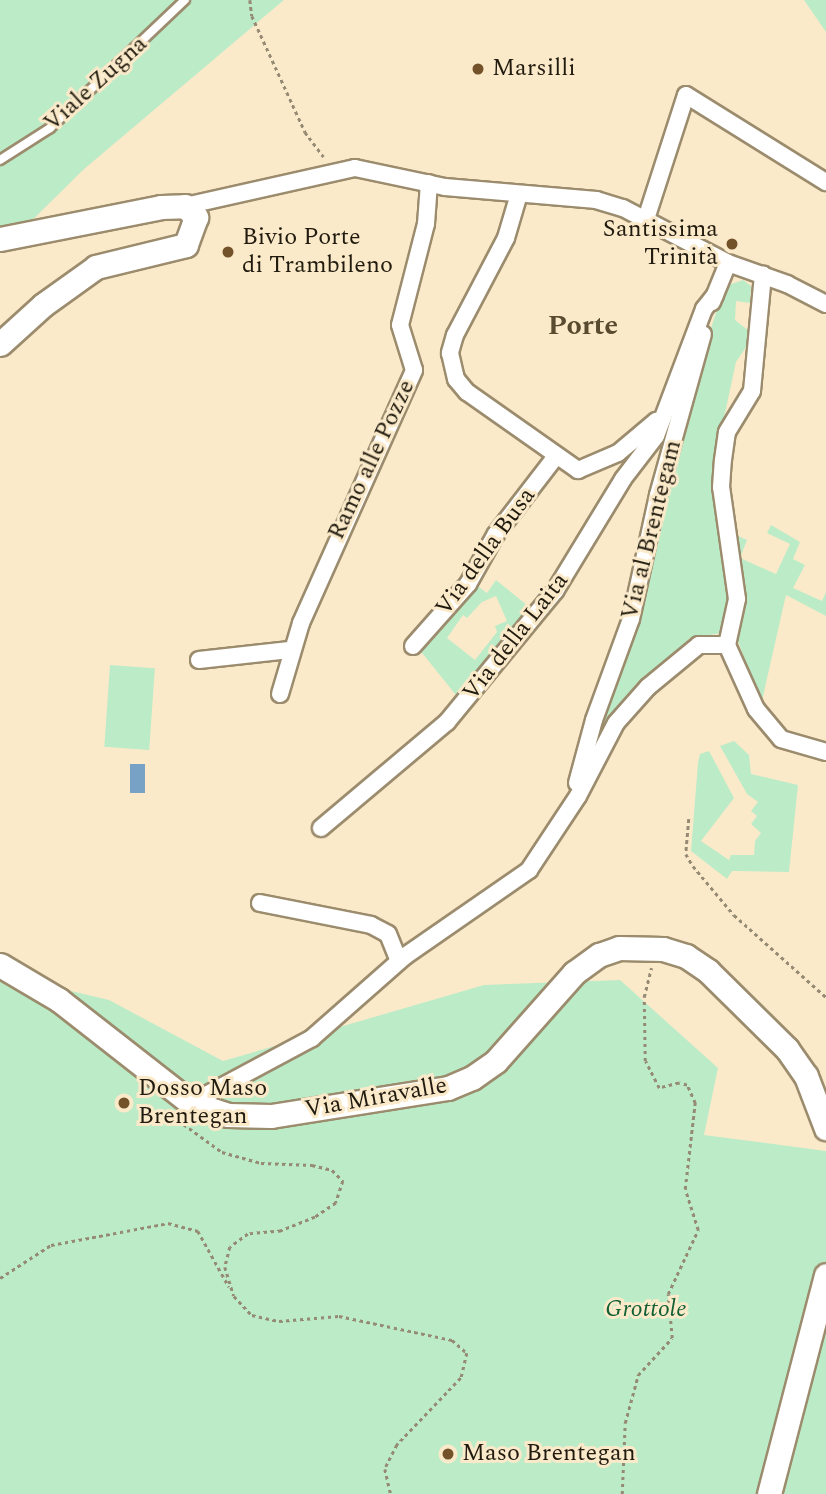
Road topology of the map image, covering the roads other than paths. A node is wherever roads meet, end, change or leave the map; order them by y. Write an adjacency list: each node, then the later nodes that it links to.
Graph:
1 (185, 0): 2 (lane, Viale Zugna)
2 (0, 160)
3 (826, 181): 7 (street)
4 (429, 183): 5 (street); 6 (street); 18 (street, Ramo alle Pozze)
5 (519, 194): 7 (street); 15 (street)
6 (185, 206): 8 (street); 13 (street)
7 (646, 219): 9 (street)
8 (0, 239)
9 (727, 263): 10 (street); 11 (street, Via al Brentegam)
10 (763, 275): 12 (street); 16 (street)
11 (715, 295): 14 (street, Via della Laita); 22 (street, Via al Brentegam)
12 (826, 304)
13 (0, 344)
14 (665, 409): 15 (street); 23 (street, Via della Laita)
15 (556, 456): 17 (street, Via della Busa)
16 (727, 645): 21 (street); 22 (street, Via al Brentegam)
17 (413, 646)
18 (289, 650): 19 (street); 20 (street, Ramo alle Pozze)
19 (199, 660)
20 (280, 694)
21 (826, 752)
22 (579, 796): 25 (street, Via al Brentegam)
23 (321, 828)
24 (260, 903): 25 (street)
25 (399, 961): 27 (street, Via al Brentegam)
26 (0, 965): 27 (street, Via Miravalle)
27 (184, 1111): 28 (street, Via Miravalle)
28 (826, 1128)
29 (826, 1275): 30 (street)
30 (769, 1494)

